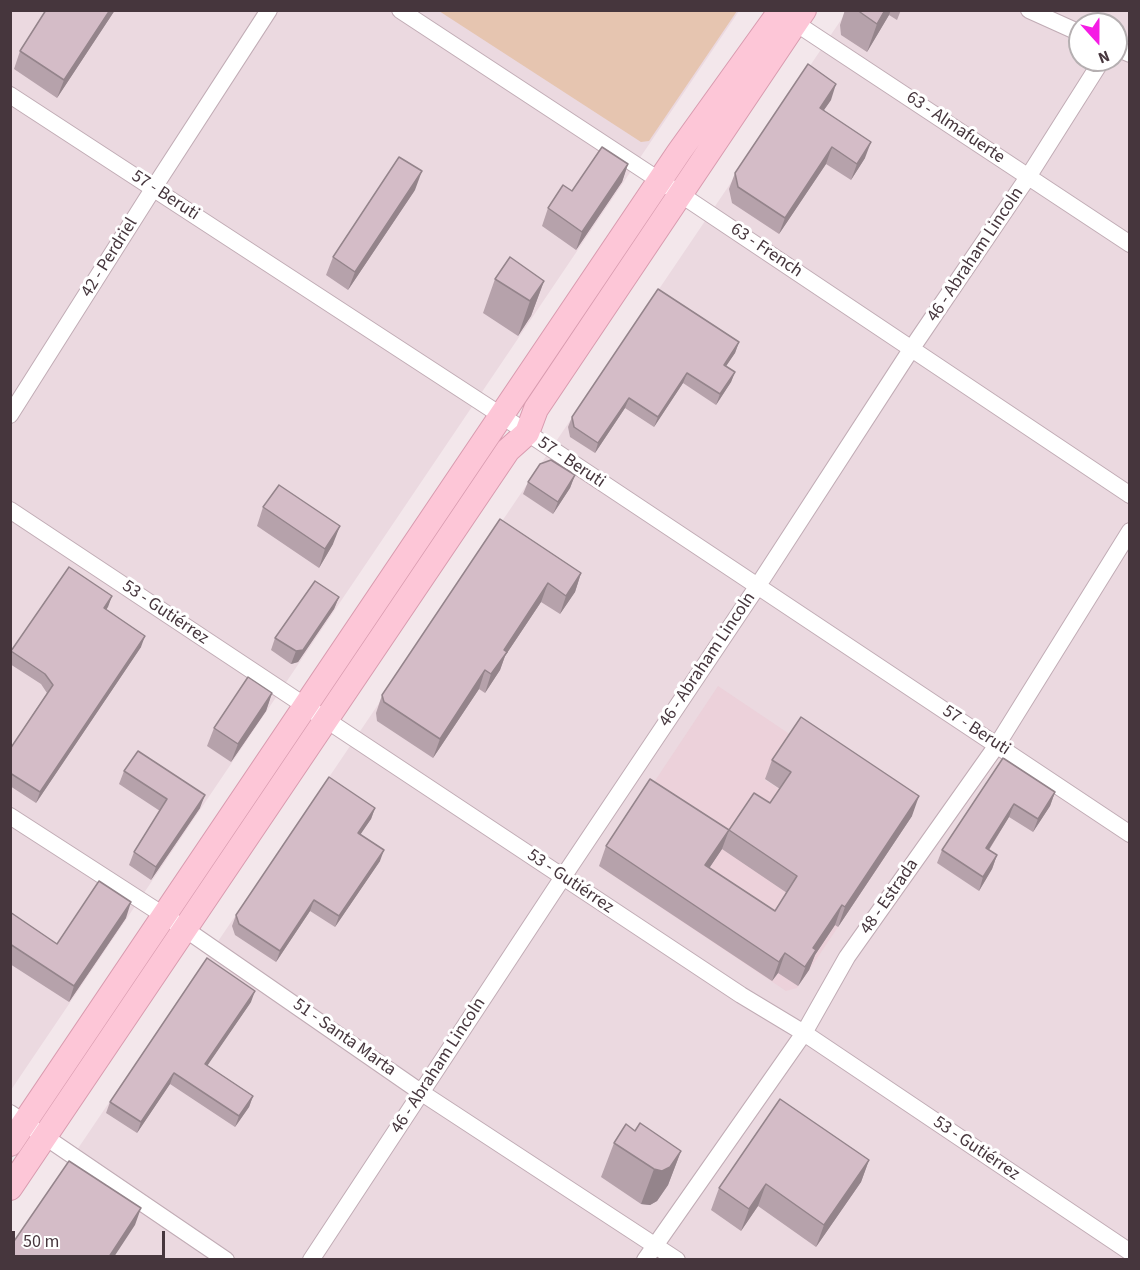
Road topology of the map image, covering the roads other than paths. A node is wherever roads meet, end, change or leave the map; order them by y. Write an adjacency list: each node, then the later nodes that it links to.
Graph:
1 (270, 10): 10 (street, 42 - Perdriel)
2 (400, 10): 9 (street, 63 - French)
3 (1029, 10): 5 (street)
4 (790, 14): 8 (street, 63 - Almafuerte); 9 (main road); 11 (main road)
5 (1068, 28)
6 (1094, 72): 8 (street, 46 - Abraham Lincoln)
7 (10, 95): 10 (street, 57 - Beruti)
8 (1028, 177): 12 (street, 63 - Almafuerte); 13 (street, 46 - Abraham Lincoln)
9 (660, 181): 11 (street, 63 - French); 15 (main road)
10 (153, 189): 14 (street, 42 - Perdriel); 15 (street, 57 - Beruti)
11 (680, 194): 13 (street, 63 - French); 16 (main road)
12 (1130, 244)
13 (912, 348): 17 (street, 63 - French); 20 (street, 46 - Abraham Lincoln)
14 (10, 416)
15 (502, 416): 16 (street, 57 - Beruti); 21 (main road)
16 (527, 433): 20 (street, 57 - Beruti); 22 (main road)
17 (1130, 495)
18 (10, 510): 21 (street, 53 - Gutiérrez)
19 (1130, 531): 23 (street, 48 - Estrada)
20 (757, 587): 23 (street, 57 - Beruti); 26 (street, 46 - Abraham Lincoln)
21 (305, 706): 22 (street, 53 - Gutiérrez); 27 (main road)
22 (326, 720): 26 (street, 53 - Gutiérrez); 28 (main road)
23 (997, 745): 25 (street, 57 - Beruti); 29 (street, 48 - Estrada)
24 (10, 816): 27 (street, 51 - Santa Marta)
25 (1130, 834)
26 (563, 877): 29 (street, 53 - Gutiérrez); 30 (street, 46 - Abraham Lincoln)
27 (164, 916): 28 (street, 51 - Santa Marta); 31 (main road)
28 (185, 929): 30 (street, 51 - Santa Marta); 32 (main road)
29 (804, 1033): 35 (street, 48 - Estrada); 36 (street, 53 - Gutiérrez)
30 (422, 1093): 35 (street, 51 - Santa Marta); 38 (street, 46 - Abraham Lincoln)
31 (18, 1118): 32 (street); 33 (main road)
32 (45, 1136): 34 (main road); 37 (street)
33 (10, 1144)
34 (10, 1188)
35 (655, 1244): 39 (street, 48 - Estrada); 40 (street, 51 - Santa Marta)
36 (1130, 1252)
37 (226, 1260)
38 (311, 1260)
39 (645, 1260)
40 (677, 1260)

